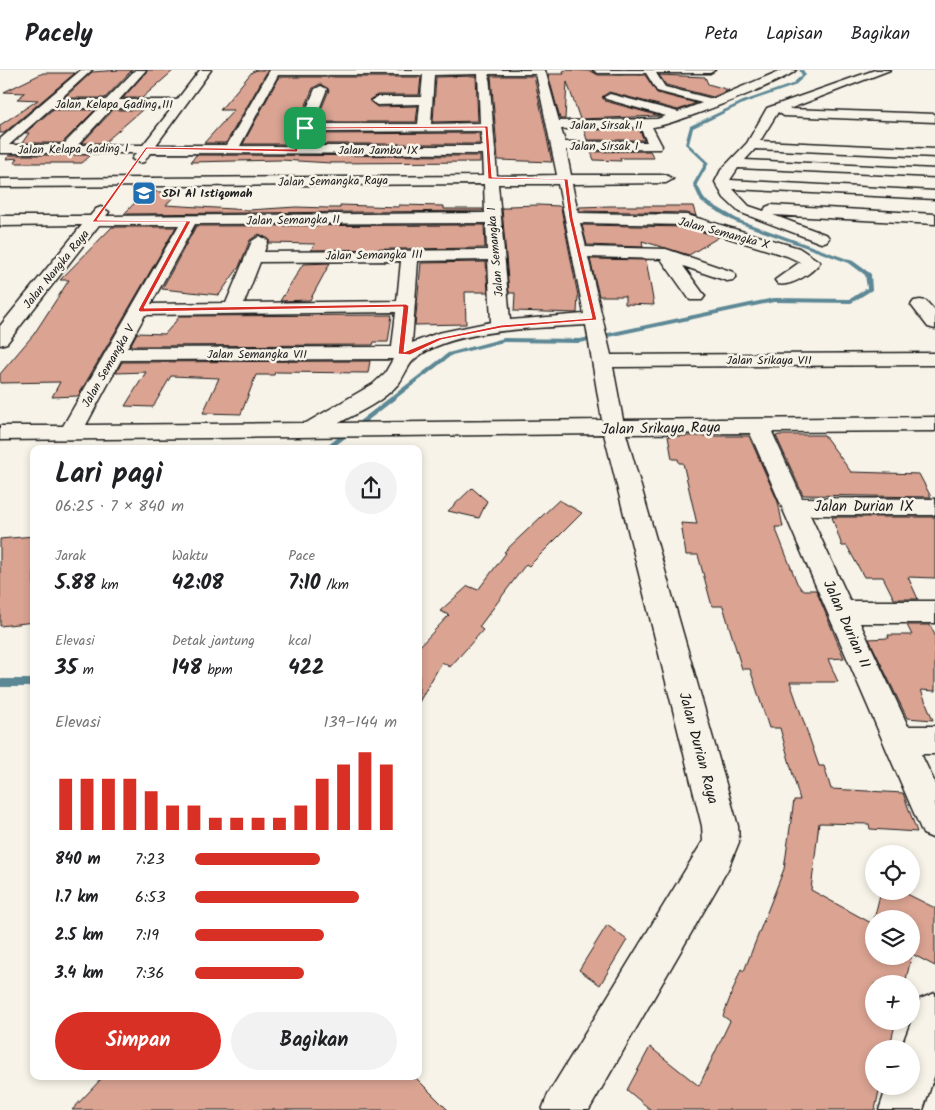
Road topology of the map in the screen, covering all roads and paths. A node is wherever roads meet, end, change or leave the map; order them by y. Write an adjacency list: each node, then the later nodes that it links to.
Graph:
1 (87, 70): 16 (street)
2 (141, 70): 19 (street)
3 (206, 70): 26 (street, Jalan Nangka Raya)
4 (540, 70): 10 (street); 33 (street, Jalan Durian Raya)
5 (649, 70): 11 (street); 12 (street); 23 (street)
6 (791, 70): 15 (street, Jalan Sirsak II)
7 (885, 70): 21 (street)
8 (274, 71): 9 (street); 42 (street)
9 (429, 71): 10 (street); 20 (street)
10 (483, 71): 35 (street, Jalan Semangka I)
11 (710, 73)
12 (603, 81): 29 (street); 31 (street)
13 (728, 84): 15 (street)
14 (321, 89): 36 (street)
15 (745, 89): 23 (street, Jalan Sirsak II)
16 (65, 90): 17 (street); 24 (street)
17 (84, 90)
18 (102, 90): 19 (street)
19 (121, 90): 25 (street)
20 (426, 100): 27 (street); 34 (street)
21 (803, 100): 22 (street); 28 (street)
22 (840, 101)
23 (714, 103): 29 (street, Jalan Sirsak II)
24 (49, 104): 25 (street, Jalan Kelapa Gading III); 39 (street)
25 (108, 104): 26 (street, Jalan Kelapa Gading III); 41 (street)
26 (180, 104): 40 (street, Jalan Nangka Raya)
27 (374, 109): 34 (street); 36 (street)
28 (772, 111): 30 (street); 37 (street)
29 (681, 116): 32 (street, Jalan Sirsak II)
30 (935, 118)
31 (621, 124): 32 (street, Jalan Sirsak II); 33 (street, Jalan Sirsak II)
32 (651, 124): 38 (street, Jalan Sirsak I)
33 (554, 125): 38 (street, Jalan Durian Raya)
34 (424, 127): 35 (street)
35 (487, 127): 44 (street, Jalan Semangka I)
36 (305, 128): 43 (street)
37 (752, 145): 45 (street); 46 (street)
38 (559, 146): 49 (street, Jalan Durian Raya)
39 (0, 148): 41 (street, Jalan Kelapa Gading I)
40 (146, 148): 41 (street, Jalan Kelapa Gading I); 42 (street, Jalan Jambu IX); 52 (street, Jalan Nangka Raya)
41 (67, 149)
42 (232, 149): 43 (street, Jalan Jambu IX)
43 (297, 150): 44 (street, Jalan Jambu IX)
44 (489, 150): 48 (street, Jalan Semangka I)
45 (935, 153)
46 (736, 164): 47 (street); 53 (street)
47 (935, 173)
48 (490, 178): 49 (street, Jalan Semangka Raya); 52 (street, Jalan Semangka Raya); 56 (street, Jalan Semangka I)
49 (566, 179): 50 (street, Jalan Semangka Raya); 57 (street, Jalan Durian Raya)
50 (666, 180)
51 (0, 182): 52 (street, Jalan Semangka Raya)
52 (121, 184): 62 (street, Jalan Nangka Raya)
53 (724, 184): 54 (street); 55 (street)
54 (935, 195)
55 (744, 209): 58 (street); 63 (street)
56 (492, 218): 61 (street, Jalan Semangka II); 65 (street, Jalan Semangka I)
57 (571, 218): 64 (street, Jalan Durian Raya); 70 (street, Jalan Semangka X)
58 (935, 219)
59 (0, 221): 62 (street, Jalan Semangka II)
60 (189, 221): 61 (street, Jalan Semangka II); 62 (street, Jalan Semangka II); 75 (street, Jalan Semangka V)
61 (267, 221): 68 (street)
62 (94, 222): 78 (street, Jalan Nangka Raya)
63 (821, 238)
64 (581, 252): 66 (street); 79 (street, Jalan Durian Raya)
65 (495, 254): 67 (street, Jalan Semangka III); 77 (street, Jalan Semangka I)
66 (666, 254): 69 (street); 71 (street)
67 (410, 255): 68 (street, Jalan Semangka III); 73 (street)
68 (254, 257): 74 (street)
69 (727, 276)
70 (784, 280)
71 (696, 296)
72 (920, 305): 76 (street)
73 (406, 306): 74 (street); 81 (street)
74 (233, 308): 75 (street)
75 (140, 310): 80 (street, Jalan Semangka V)
76 (935, 323)
77 (501, 326): 79 (street, Jalan Srikaya VII); 81 (street, Jalan Srikaya VII)
78 (0, 339)
79 (599, 341): 82 (street, Jalan Srikaya VII); 85 (street, Jalan Durian Raya)
80 (113, 354): 81 (street, Jalan Semangka VII); 87 (street, Jalan Semangka V)
81 (405, 354): 86 (street)
82 (935, 359)
83 (935, 424): 84 (street, Jalan Srikaya Raya)
84 (758, 426): 85 (street, Jalan Srikaya Raya); 89 (street, Jalan Durian II)
85 (614, 429): 86 (street, Jalan Srikaya Raya); 99 (street, Jalan Durian Raya)
86 (318, 430): 87 (street)
87 (71, 432): 88 (street)
88 (0, 433)
89 (792, 506): 90 (street, Jalan Durian IX); 91 (street, Jalan Durian II)
90 (935, 506)
91 (841, 612): 92 (street); 93 (street, Jalan Durian II)
92 (935, 612)
93 (899, 740): 94 (street); 95 (street, Jalan Durian II)
94 (935, 740)
95 (935, 822)
96 (935, 1014): 97 (street)
97 (920, 1056)
98 (906, 1095): 100 (street)
99 (564, 1110)
100 (901, 1110)

